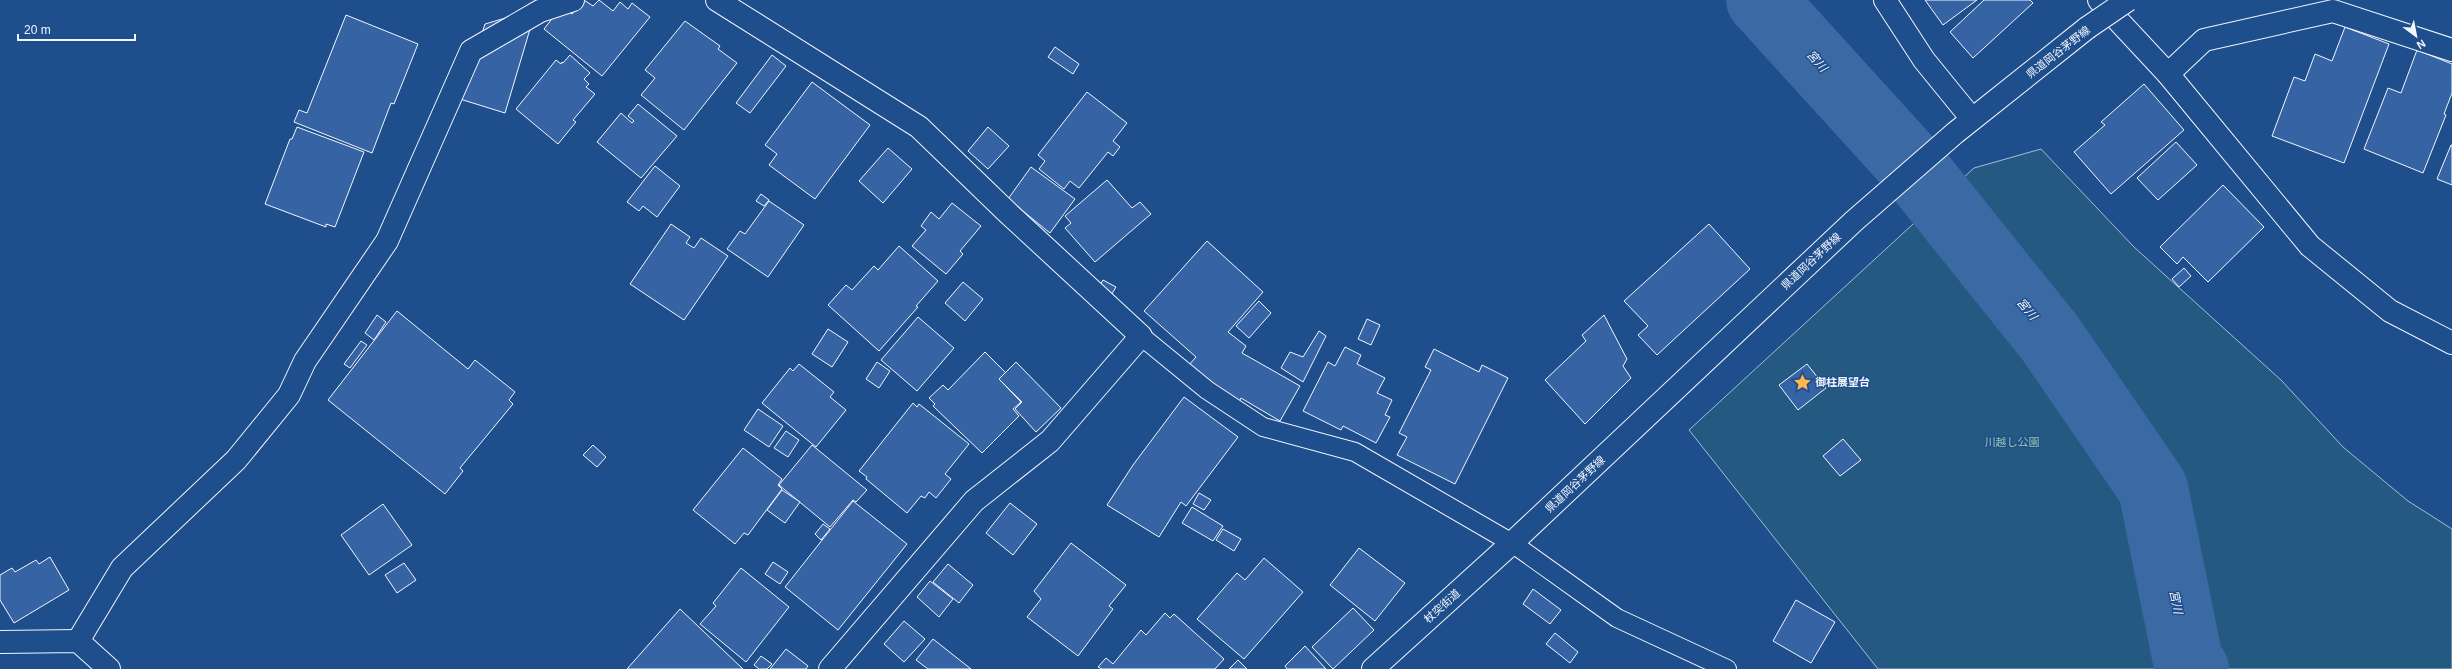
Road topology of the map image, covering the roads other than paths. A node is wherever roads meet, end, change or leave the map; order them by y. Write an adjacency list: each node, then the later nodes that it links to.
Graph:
1 (572, 0): 12 (street)
2 (717, 0): 9 (street)
3 (1885, 0): 8 (street)
4 (2099, 0): 7 (street)
5 (2128, 0): 8 (street, 県道岡谷茅野線, bridge)
6 (2452, 50): 7 (street)
7 (2168, 74): 10 (street)
8 (1972, 119): 11 (street, 県道岡谷茅野線)
9 (1140, 336): 11 (lane); 15 (street)
10 (2452, 344)
11 (1512, 543): 16 (street, 杖突街道); 17 (lane)
12 (78, 641): 13 (street); 14 (street)
13 (0, 642)
14 (109, 669)
15 (830, 669)
16 (1373, 669)
17 (1726, 669)

